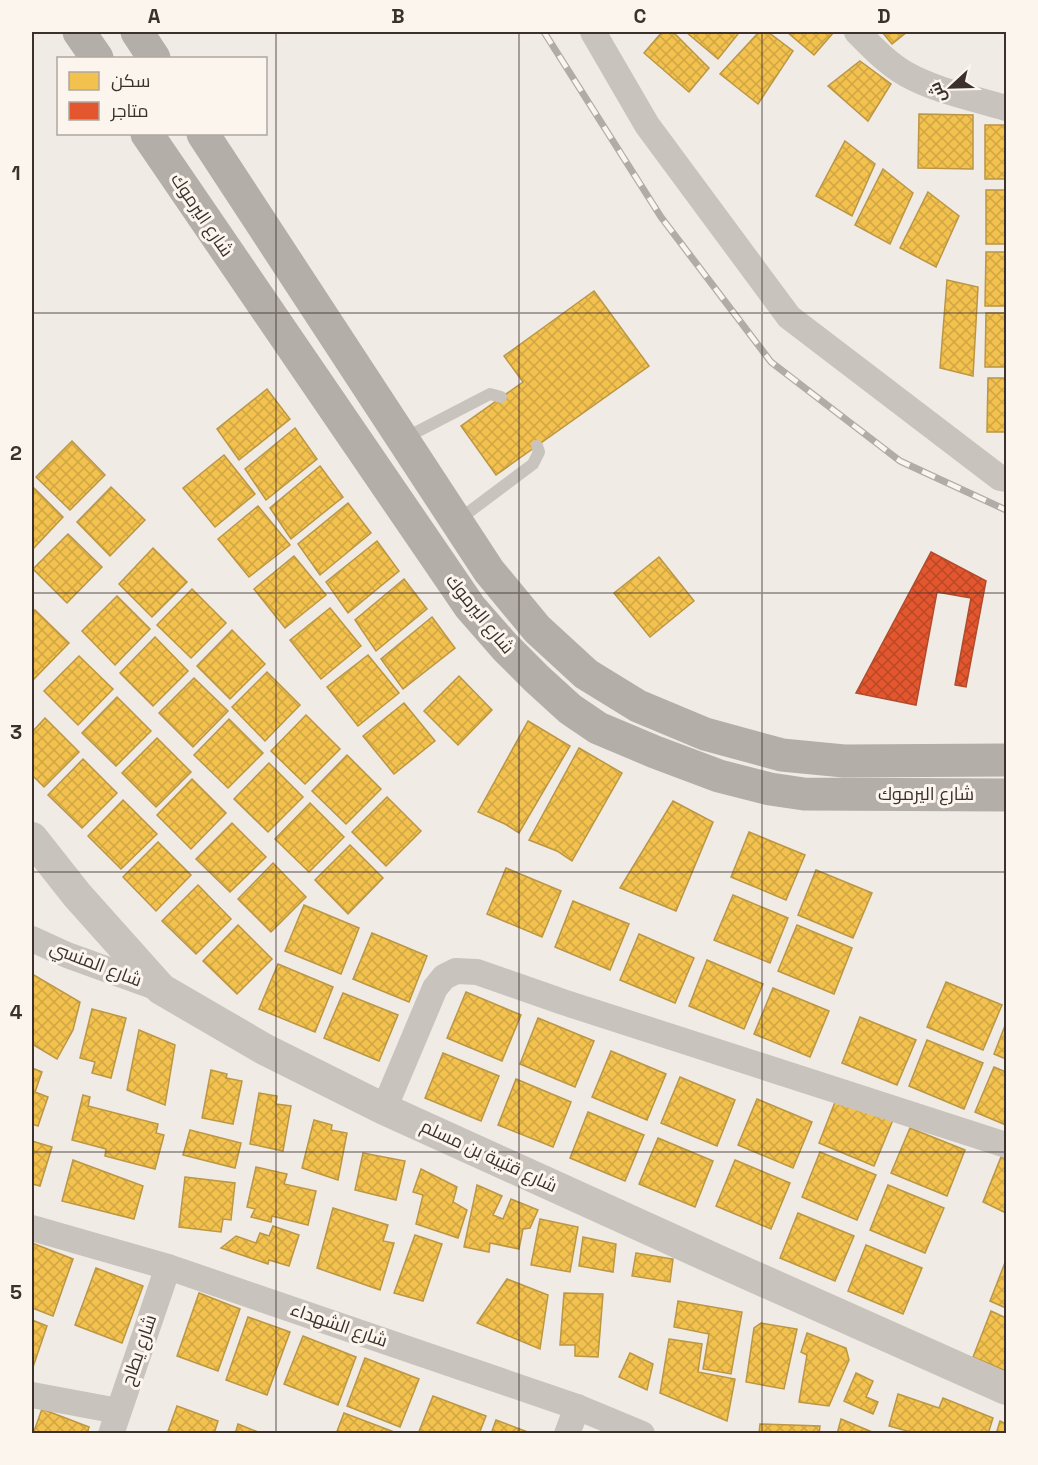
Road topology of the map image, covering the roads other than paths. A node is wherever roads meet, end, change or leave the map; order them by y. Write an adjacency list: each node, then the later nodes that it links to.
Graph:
1 (79, 32): 5 (highway)
2 (136, 32): 6 (highway)
3 (593, 32): 13 (street)
4 (857, 32): 7 (street)
5 (96, 57)
6 (153, 57)
7 (1006, 108)
8 (148, 135): 16 (highway, شارع اليرموك)
9 (204, 135): 11 (highway, شارع اليرموك)
10 (501, 397): 11 (lane)
11 (402, 439): 14 (highway, شارع اليرموك)
12 (537, 446): 14 (lane)
13 (1006, 479)
14 (456, 522): 15 (highway, شارع اليرموك)
15 (1006, 760)
16 (1006, 795)
17 (33, 845): 19 (street, شارع قتيبة بن مسلم)
18 (32, 939): 19 (street, شارع المنسي)
19 (161, 989): 20 (street, شارع قتيبة بن مسلم)
20 (384, 1109): 21 (street); 24 (street, شارع قتيبة بن مسلم)
21 (1006, 1145)
22 (32, 1228): 23 (street, شارع الشهداء)
23 (168, 1267): 26 (street, شارع الشهداء); 27 (street, شارع يطاح)
24 (1006, 1389)
25 (32, 1395): 27 (street)
26 (576, 1407): 28 (street); 29 (street, شارع الشهداء)
27 (115, 1422)
28 (567, 1434)
29 (642, 1434)

